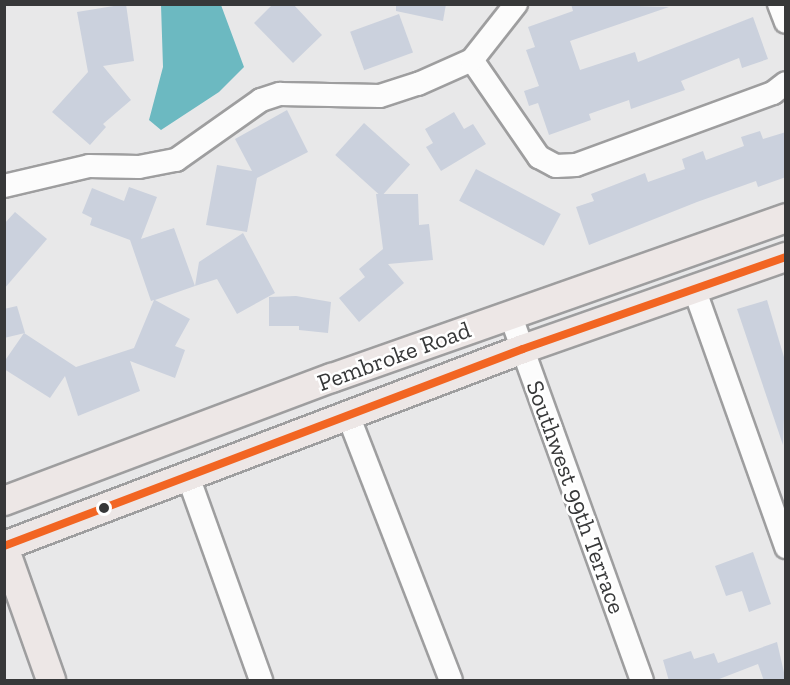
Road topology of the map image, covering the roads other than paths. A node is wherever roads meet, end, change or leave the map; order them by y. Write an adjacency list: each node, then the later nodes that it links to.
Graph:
1 (516, 4): 4 (street)
2 (779, 4): 3 (street)
3 (786, 22)
4 (472, 60): 5 (street); 6 (street)
5 (779, 88)
6 (4, 186)
7 (786, 218): 10 (main road, Pembroke Road)
8 (786, 257): 9 (main road, Pembroke Road)
9 (695, 291): 11 (main road, Pembroke Road); 16 (street)
10 (510, 314): 11 (street, Southwest 99th Terrace); 14 (main road, Pembroke Road)
11 (523, 349): 12 (main road, Pembroke Road); 20 (street, Southwest 99th Terrace)
12 (348, 415): 13 (main road, Pembroke Road); 19 (street)
13 (189, 479): 15 (main road, Pembroke Road); 18 (street)
14 (4, 501)
15 (4, 547): 17 (main road)
16 (786, 547)
17 (51, 681)
18 (261, 681)
19 (451, 681)
20 (642, 681)

